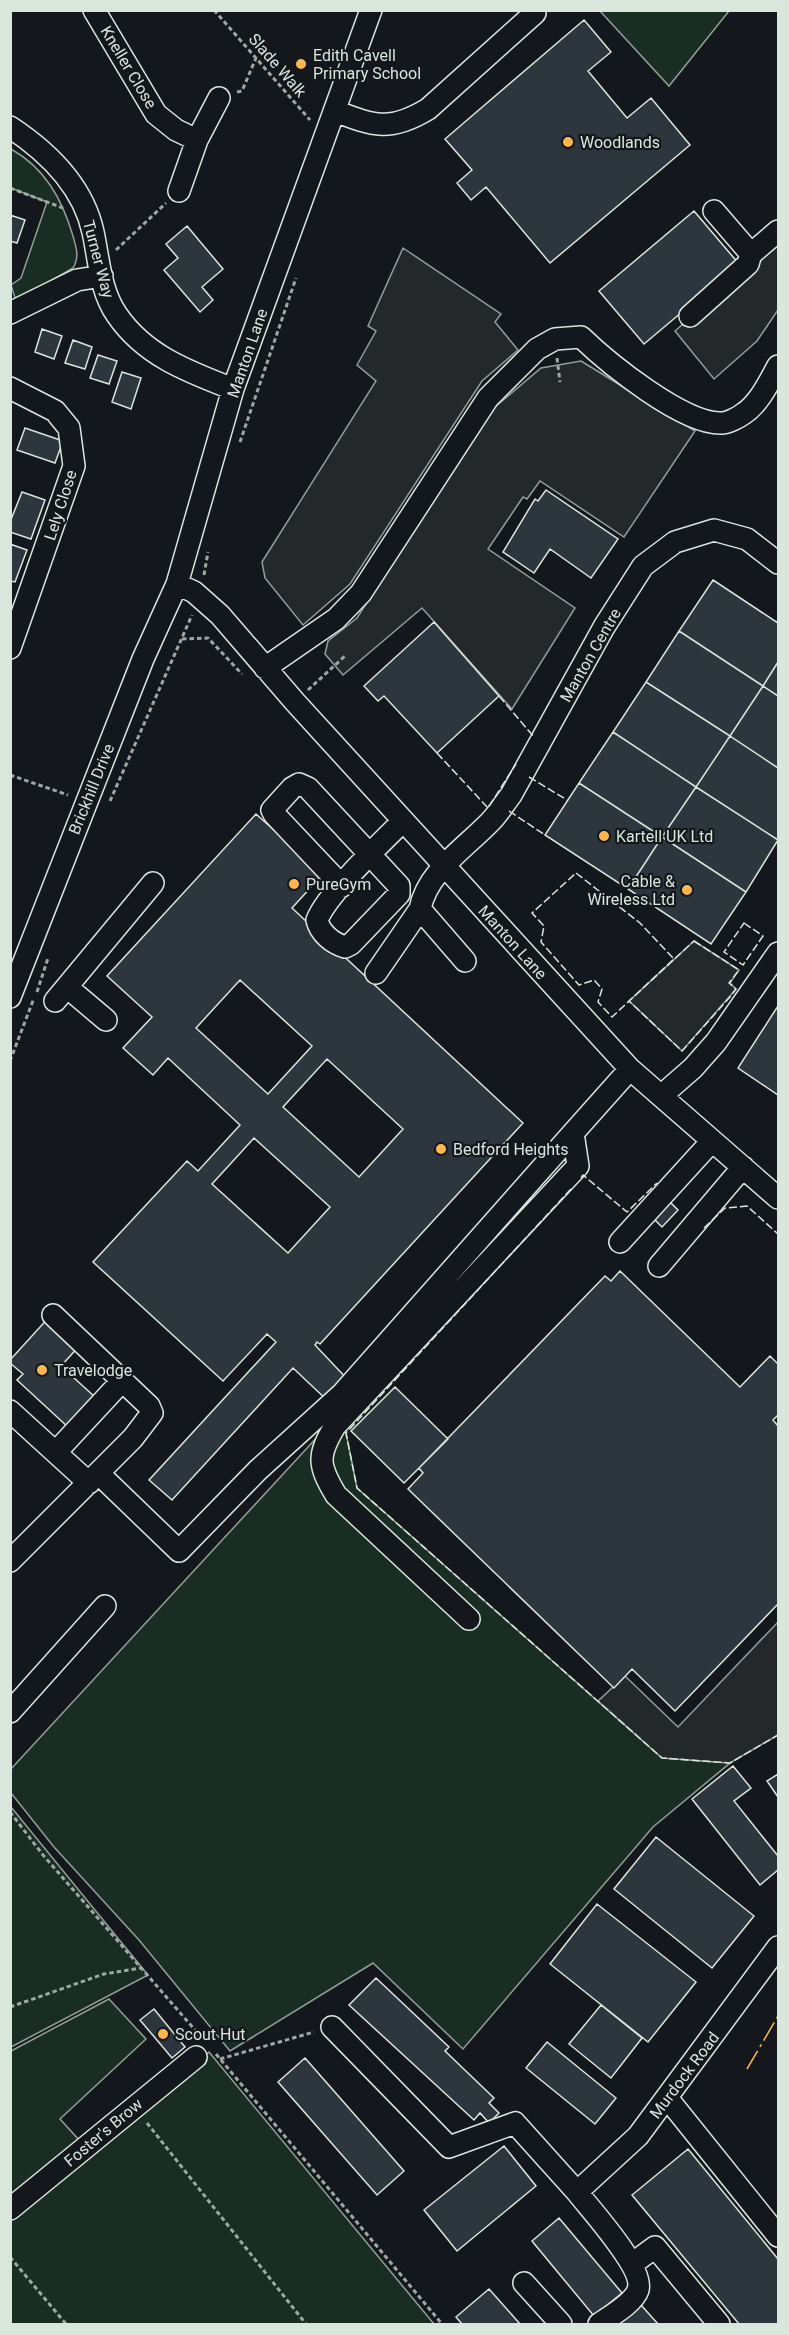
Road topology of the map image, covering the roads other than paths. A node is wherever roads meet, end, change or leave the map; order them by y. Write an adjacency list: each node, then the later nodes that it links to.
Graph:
1 (94, 10): 7 (street, Kneller Close)
2 (371, 10): 5 (street, Manton Lane)
3 (535, 13): 5 (street)
4 (219, 98): 7 (street)
5 (331, 120): 16 (street, Manton Lane)
6 (10, 127): 11 (street, Turner Way)
7 (197, 140): 8 (street)
8 (179, 190)
9 (714, 211): 10 (street)
10 (765, 243): 13 (street)
11 (100, 271): 12 (street); 16 (street, Turner Way)
12 (10, 313)
13 (690, 316)
14 (778, 366): 20 (street)
15 (10, 388): 19 (street, Lely Close)
16 (233, 389): 18 (street, Manton Lane)
17 (778, 563): 23 (street, Manton Centre)
18 (177, 584): 20 (street, Manton Lane); 30 (street, Brickhill Drive)
19 (10, 648)
20 (265, 668): 21 (street, Manton Lane)
21 (403, 821): 22 (street); 23 (street, Manton Lane)
22 (372, 854): 25 (street); 25 (street); 25 (street)
23 (445, 867): 26 (street, Manton Centre); 32 (street, Manton Lane)
24 (153, 883): 31 (street)
25 (342, 886)
26 (420, 909): 28 (street); 29 (street, Manton Centre)
27 (778, 953): 33 (street)
28 (465, 961)
29 (376, 973)
30 (10, 997)
31 (106, 1020)
32 (630, 1069): 33 (street, Manton Lane); 34 (street)
33 (661, 1096): 35 (street, Manton Lane)
34 (573, 1133): 44 (street); 47 (street)
35 (712, 1141): 36 (street, Manton Lane); 38 (street)
36 (743, 1167): 37 (street, Manton Lane); 39 (street)
37 (778, 1198)
38 (620, 1242)
39 (659, 1266)
40 (53, 1315): 41 (street)
41 (122, 1381): 43 (street); 44 (street)
42 (10, 1411): 43 (street)
43 (56, 1452): 44 (street)
44 (94, 1478): 45 (street)
45 (10, 1561)
46 (105, 1606): 48 (street)
47 (469, 1619)
48 (10, 1712)
49 (778, 1947): 52 (street, Murdock Road)
50 (332, 2027): 53 (street)
51 (196, 2057): 54 (street, Foster's Brow)
52 (668, 2099): 53 (street, Murdock Road); 55 (street)
53 (577, 2192): 56 (street)
54 (10, 2209)
55 (778, 2236)
56 (632, 2264): 59 (street); 60 (street)
57 (524, 2283): 58 (street)
58 (561, 2325)
59 (599, 2325)
60 (719, 2325)

